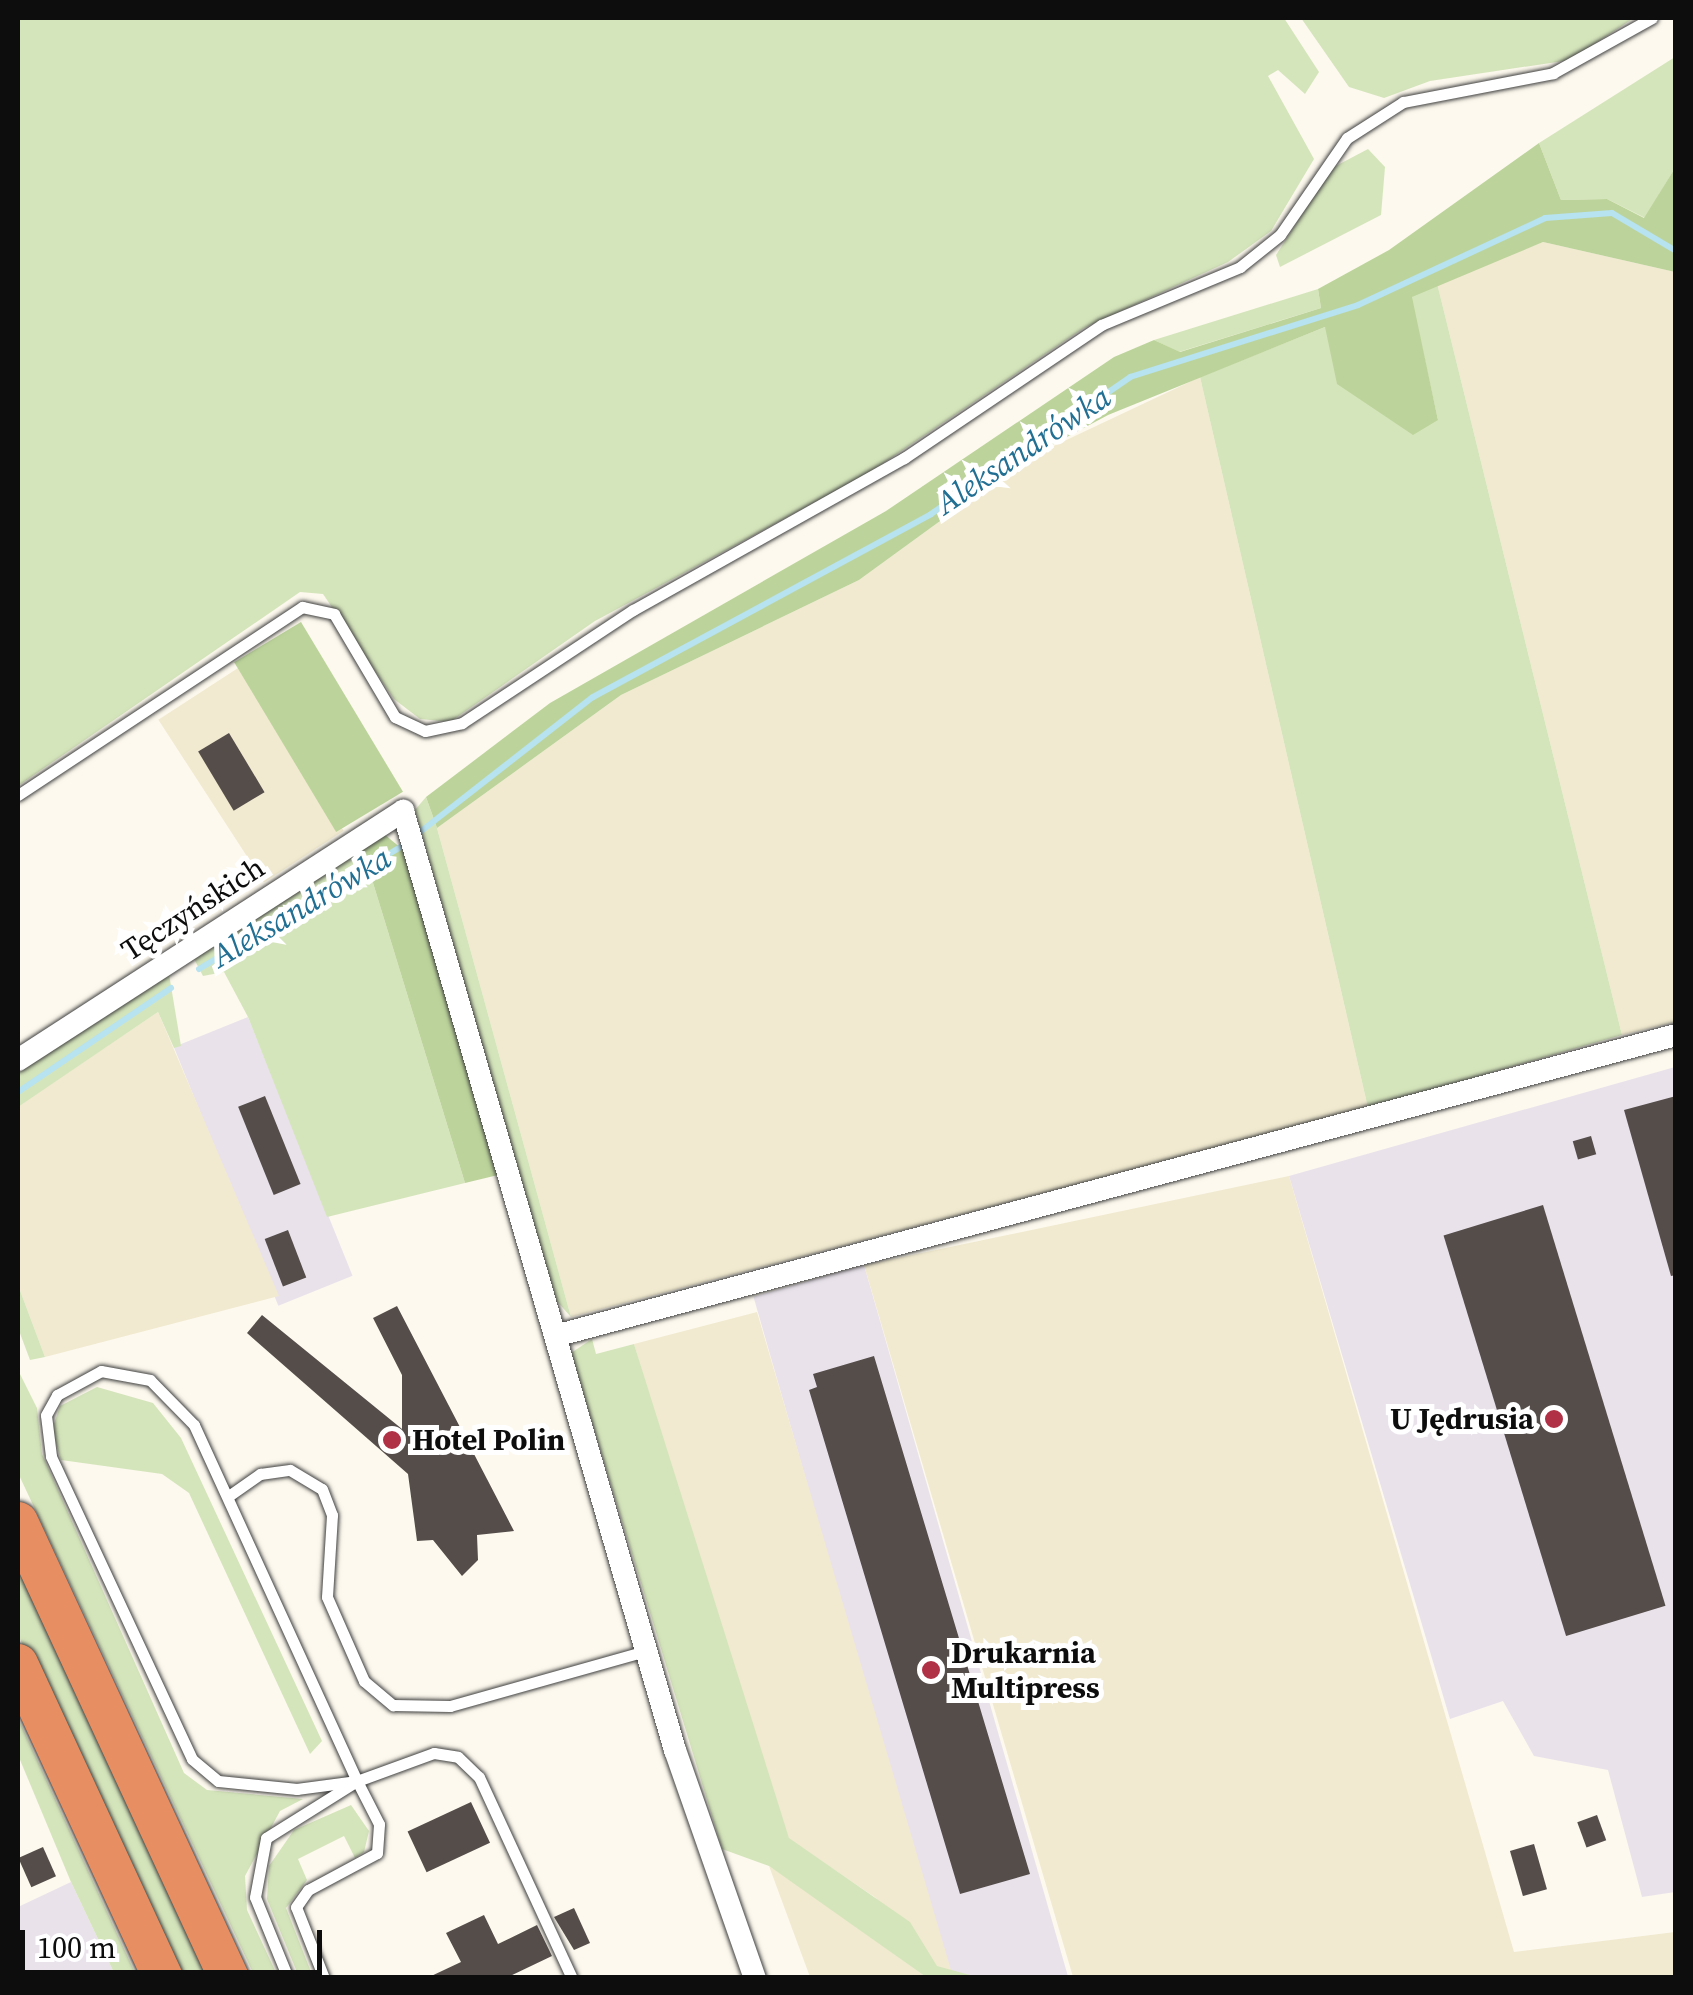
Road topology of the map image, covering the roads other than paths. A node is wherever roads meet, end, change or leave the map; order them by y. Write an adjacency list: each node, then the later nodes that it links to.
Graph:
1 (1652, 18): 2 (lane)
2 (18, 795)
3 (1676, 1035): 5 (street)
4 (18, 1060): 5 (street, Tęczyńskich)
5 (555, 1336): 8 (street)
6 (230, 1495): 8 (lane); 10 (lane); 10 (lane)
7 (18, 1522): 12 (highway)
8 (646, 1651): 16 (street)
9 (18, 1664): 11 (highway)
10 (358, 1781): 13 (lane); 14 (lane); 15 (lane)
11 (163, 1978)
12 (228, 1978)
13 (288, 1978)
14 (324, 1978)
15 (572, 1978)
16 (755, 1978)

